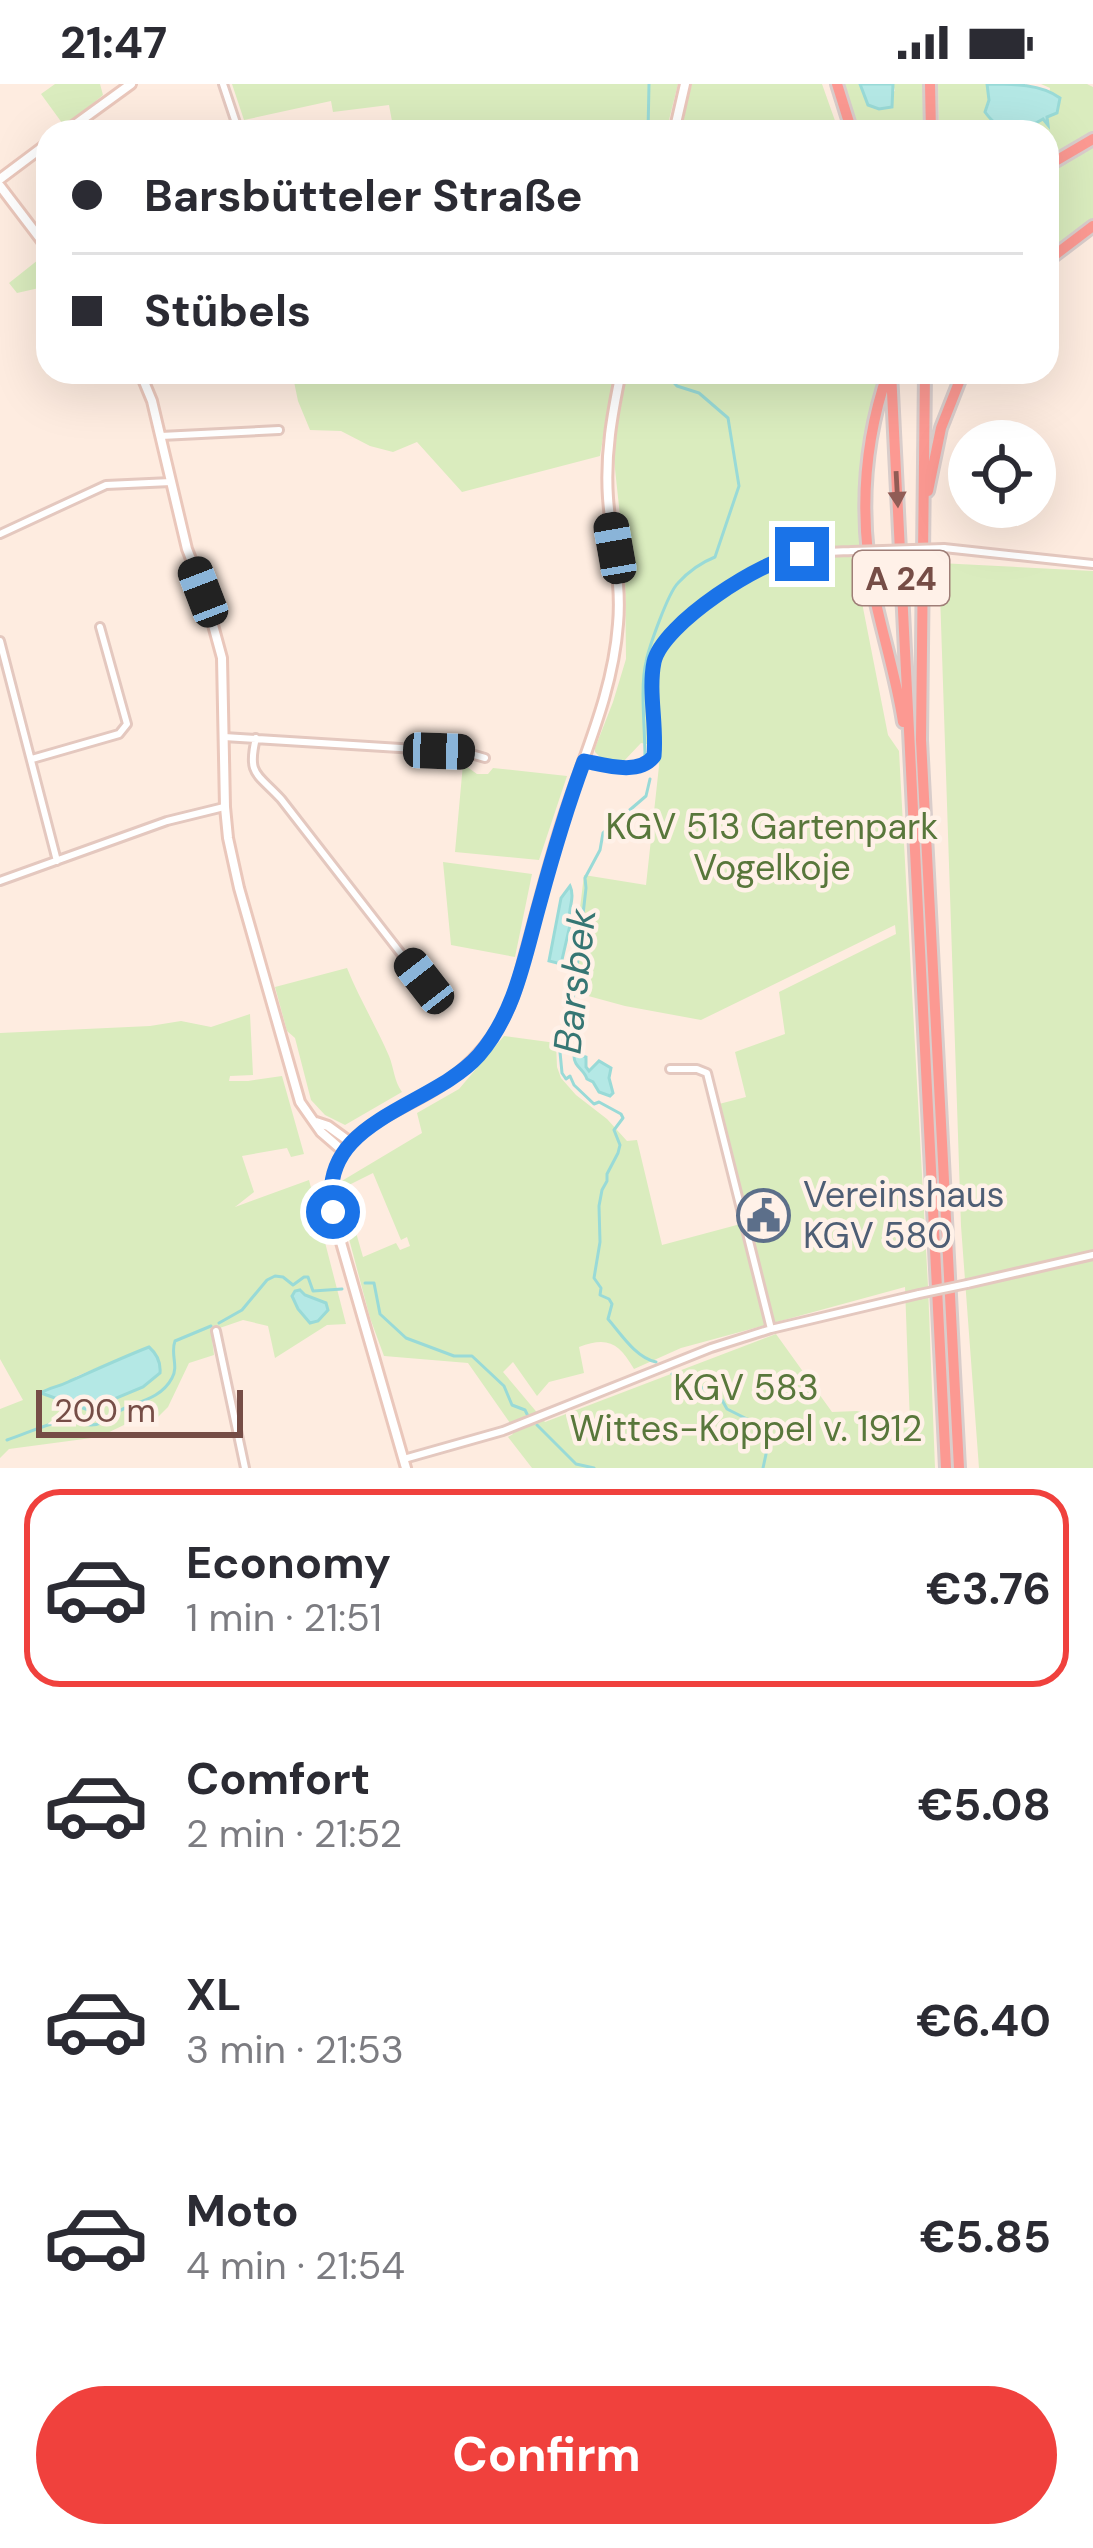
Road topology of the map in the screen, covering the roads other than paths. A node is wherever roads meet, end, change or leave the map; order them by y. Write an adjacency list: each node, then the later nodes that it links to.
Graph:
1 (131, 84): 6 (main road)
2 (223, 84): 7 (street)
3 (686, 84): 8 (main road)
4 (837, 84): 9 (highway)
5 (930, 84): 10 (highway)
6 (82, 120)
7 (235, 120)
8 (677, 120)
9 (849, 120)
10 (932, 120)
11 (1093, 139): 13 (highway)
12 (36, 153): 14 (main road)
13 (1059, 159)
14 (0, 183): 16 (main road)
15 (1093, 226): 17 (highway)
16 (36, 232)
17 (1059, 252)
18 (145, 384): 25 (main road)
19 (619, 384): 36 (main road)
20 (885, 384): 37 (highway, A 24)
21 (890, 384): 37 (highway, A 24, one-way to 37)
22 (925, 384): 27 (highway, A 24)
23 (959, 384): 27 (highway)
24 (279, 430): 25 (street)
25 (160, 436): 26 (main road)
26 (171, 482): 28 (street); 32 (main road)
27 (922, 530): 52 (highway, A 24)
28 (0, 534)
29 (1093, 564): 36 (street, bridge)
30 (100, 627): 35 (street)
31 (0, 641): 35 (street)
32 (224, 737): 33 (street); 38 (main road)
33 (256, 738): 34 (street); 41 (street)
34 (485, 758)
35 (32, 759): 39 (street)
36 (584, 761): 44 (main road)
37 (912, 784): 51 (highway, A 24)
38 (224, 807): 39 (street); 43 (main road)
39 (57, 860): 40 (street)
40 (0, 881)
41 (436, 1000)
42 (670, 1069): 47 (street)
43 (316, 1122): 44 (main road); 45 (main road)
44 (350, 1142): 45 (main road)
45 (343, 1151): 49 (main road)
46 (1093, 1255): 47 (street, bridge)
47 (771, 1329): 49 (street)
48 (216, 1330): 50 (street)
49 (405, 1464)
50 (245, 1468)
51 (946, 1468)
52 (959, 1468)

